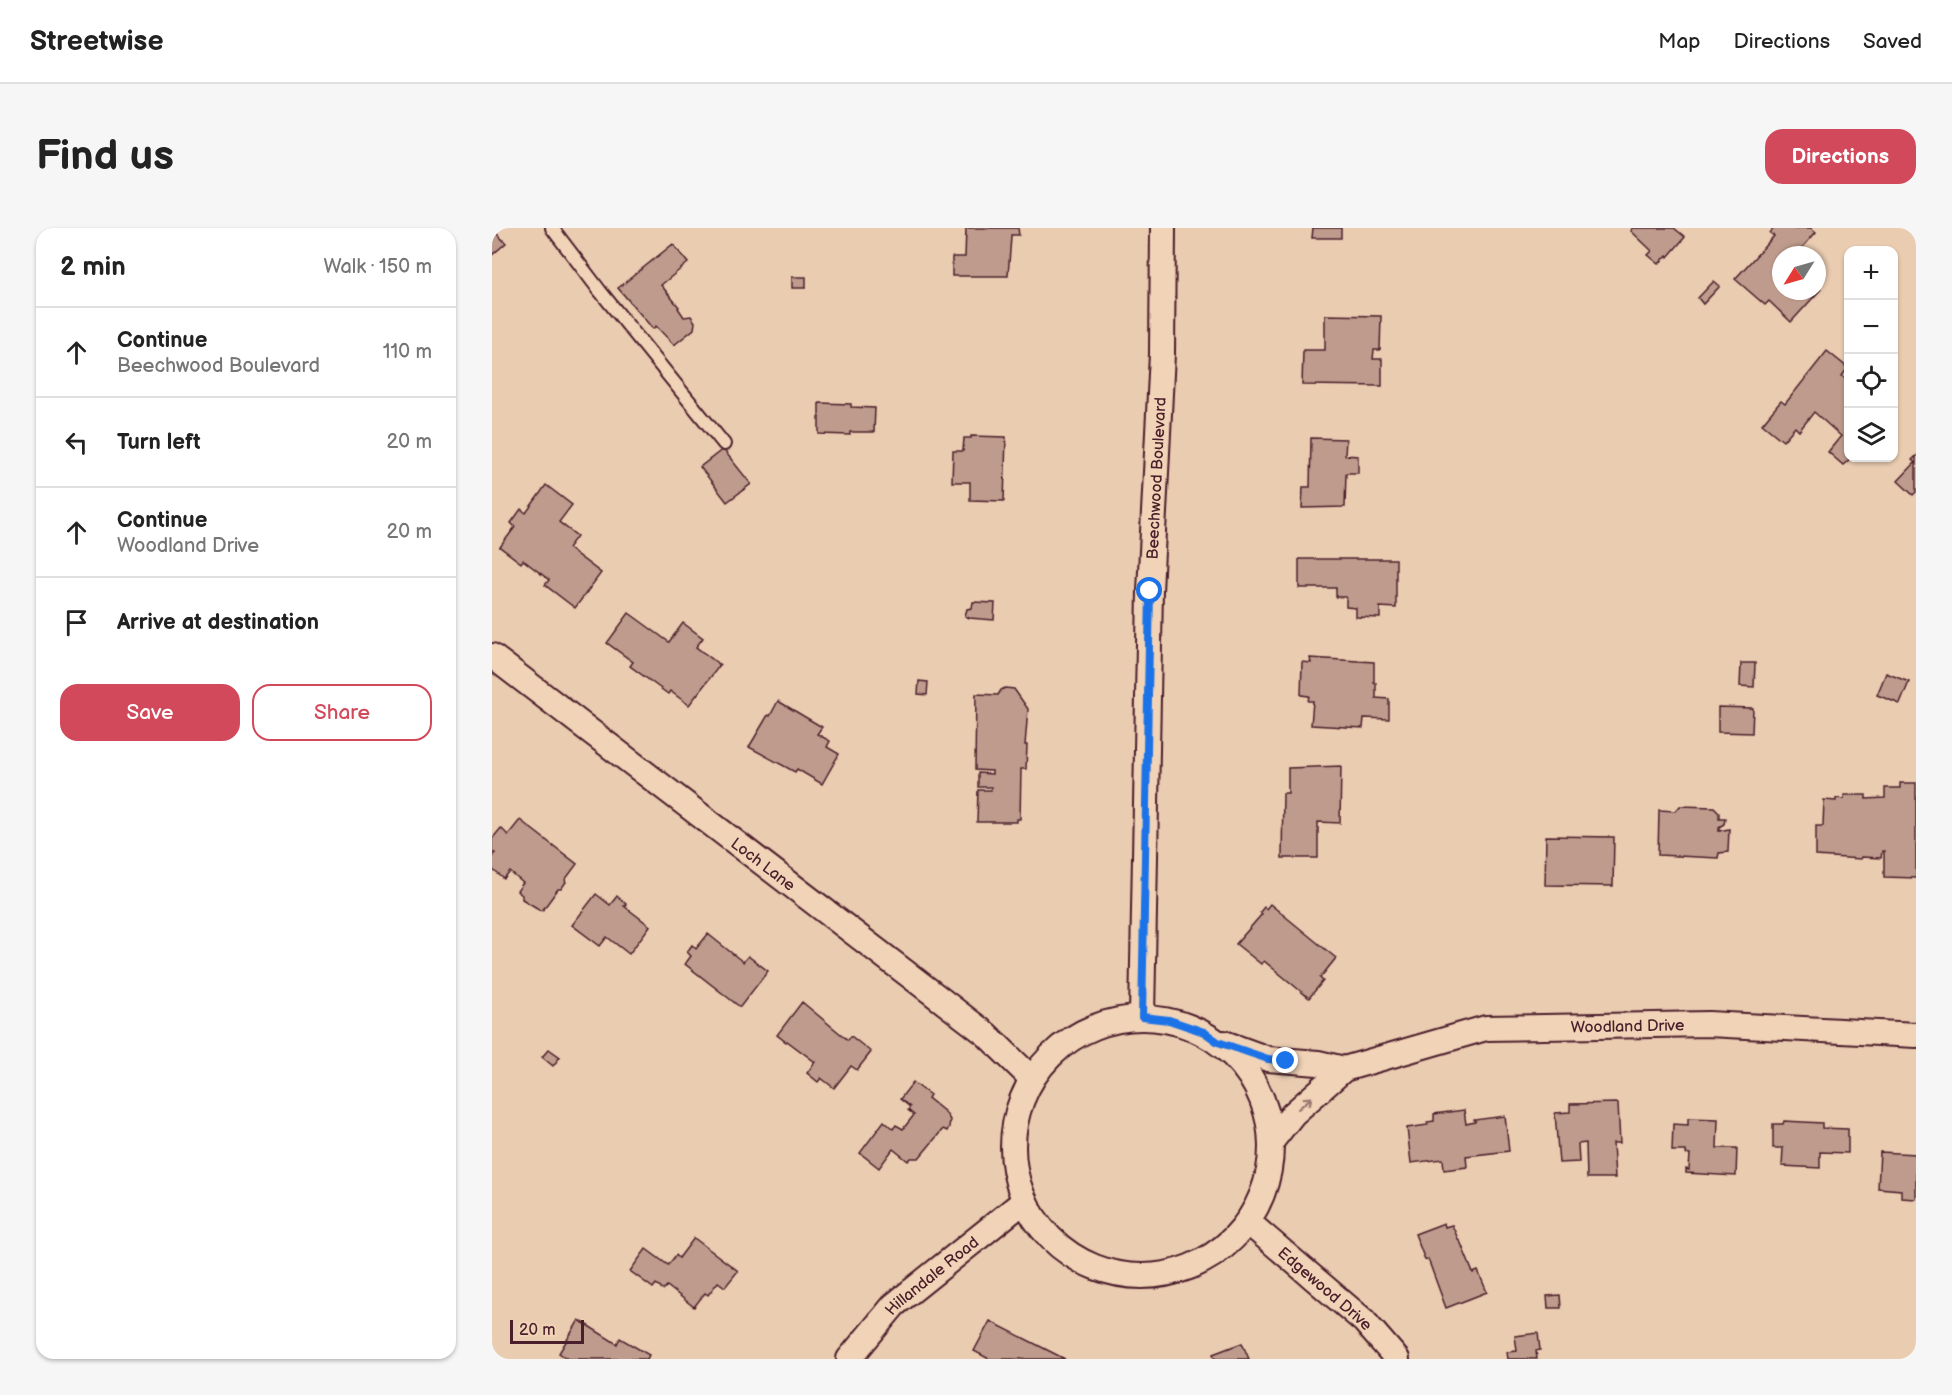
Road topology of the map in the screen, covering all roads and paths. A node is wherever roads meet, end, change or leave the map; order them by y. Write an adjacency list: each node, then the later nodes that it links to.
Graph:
1 (552, 228): 3 (lane)
2 (1163, 228): 5 (street, Beechwood Boulevard)
3 (724, 444)
4 (492, 656): 9 (street, Loch Lane)
5 (1142, 1017): 7 (street); 9 (street)
6 (1916, 1035): 8 (street, Woodland Drive)
7 (1218, 1042): 8 (street, Woodland Drive); 10 (street)
8 (1344, 1069): 10 (street, Woodland Drive, one-way to 8)
9 (1031, 1078): 11 (street)
10 (1271, 1142): 12 (street)
11 (1024, 1201): 12 (street); 13 (street, Hillandale Road)
12 (1248, 1222): 14 (street, Edgewood Drive)
13 (849, 1359)
14 (1398, 1359)

